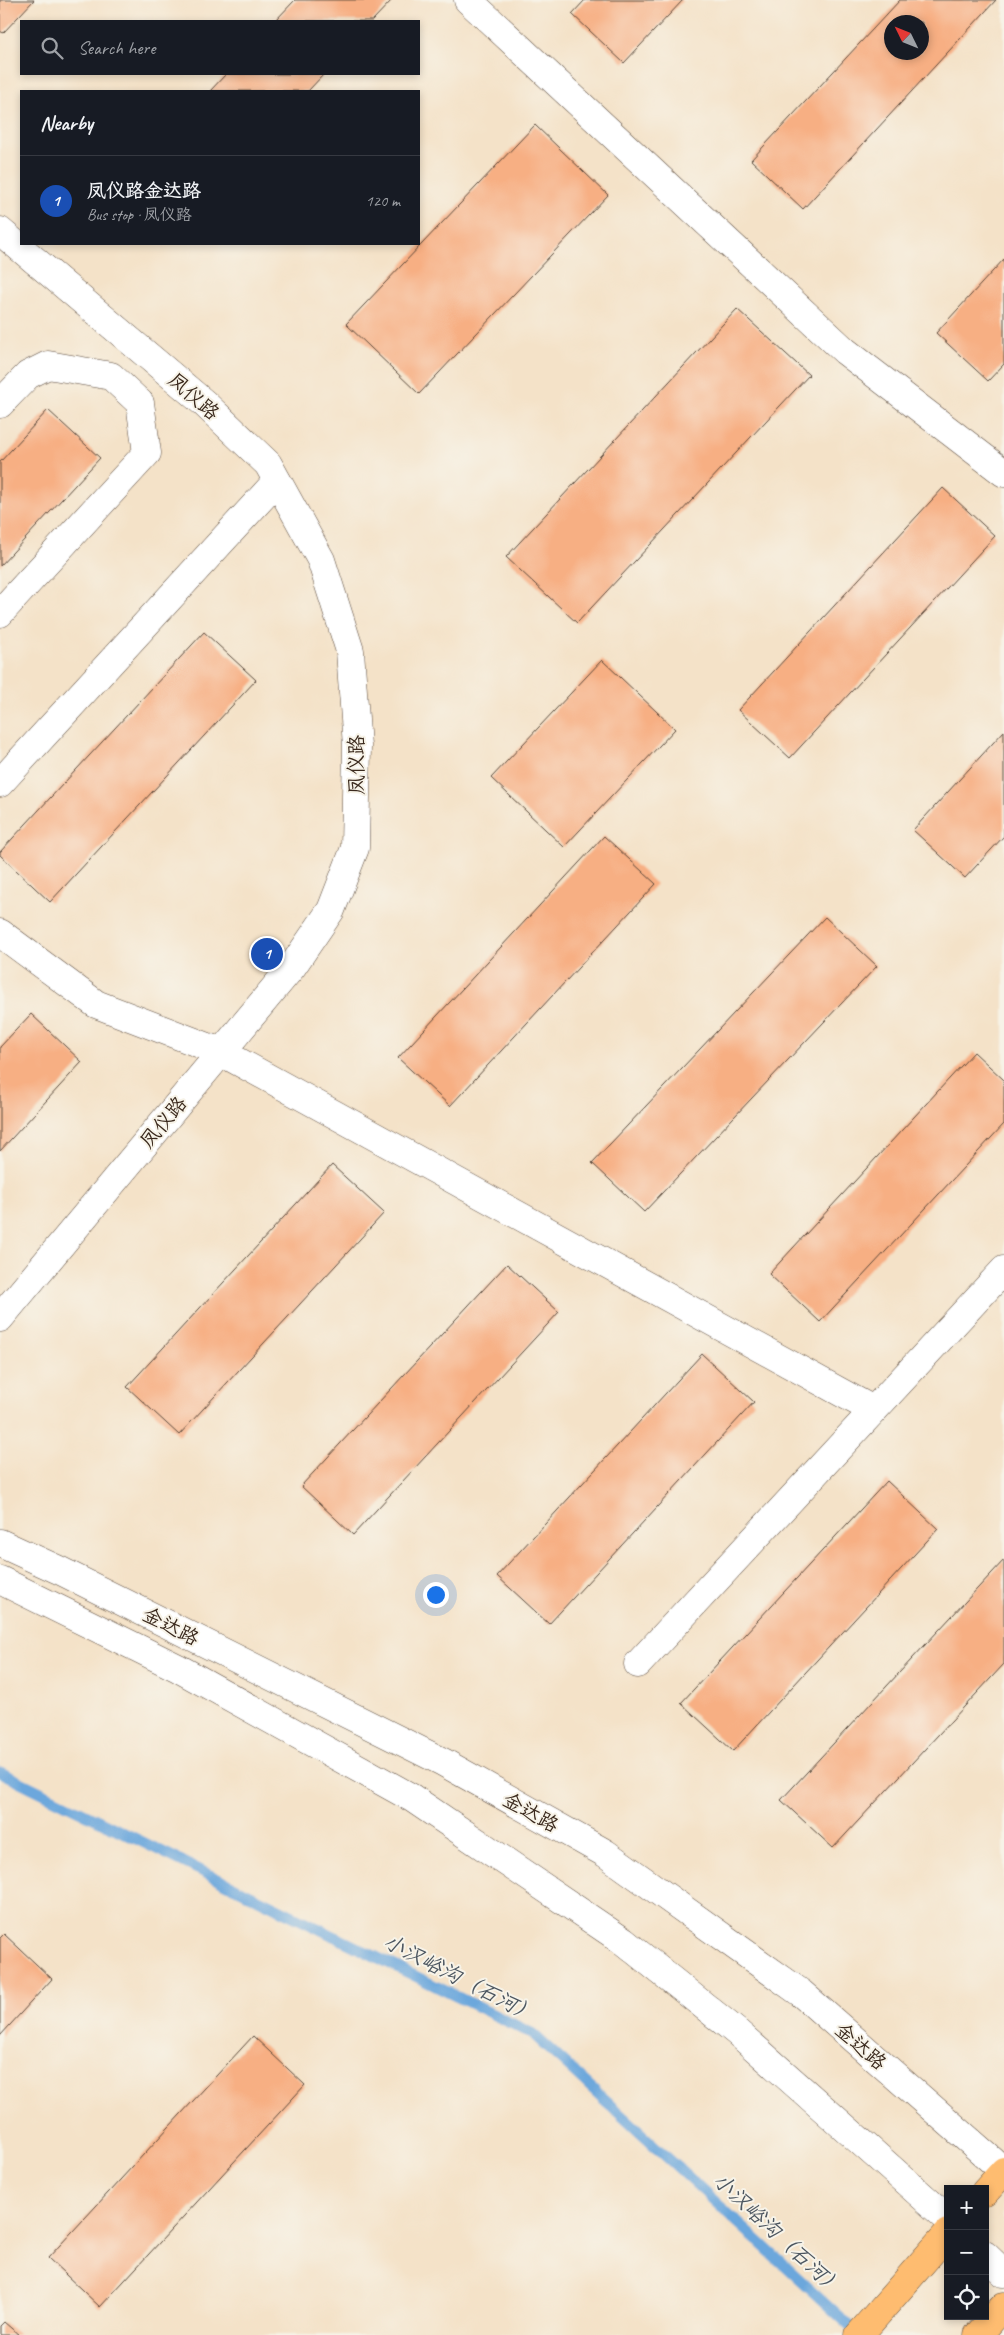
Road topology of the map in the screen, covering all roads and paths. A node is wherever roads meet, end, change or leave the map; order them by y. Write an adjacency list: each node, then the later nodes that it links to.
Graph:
1 (468, 0): 4 (street)
2 (0, 231): 5 (street, 凤仪路)
3 (0, 404): 6 (street)
4 (1004, 473)
5 (277, 481): 7 (street); 9 (street, 凤仪路)
6 (0, 613)
7 (0, 783)
8 (0, 933): 9 (street)
9 (222, 1052): 11 (street, 凤仪路); 12 (street)
10 (1004, 1270): 12 (street)
11 (0, 1318)
12 (874, 1410): 15 (street)
13 (0, 1543): 16 (street, 金达路)
14 (0, 1580): 18 (street, 金达路)
15 (638, 1664)
16 (1004, 2171): 17 (main road)
17 (989, 2188)
18 (944, 2215)
19 (944, 2238): 23 (main road)
20 (989, 2259): 21 (street)
21 (1004, 2273)
22 (1004, 2306): 24 (main road)
23 (859, 2335)
24 (978, 2335)

